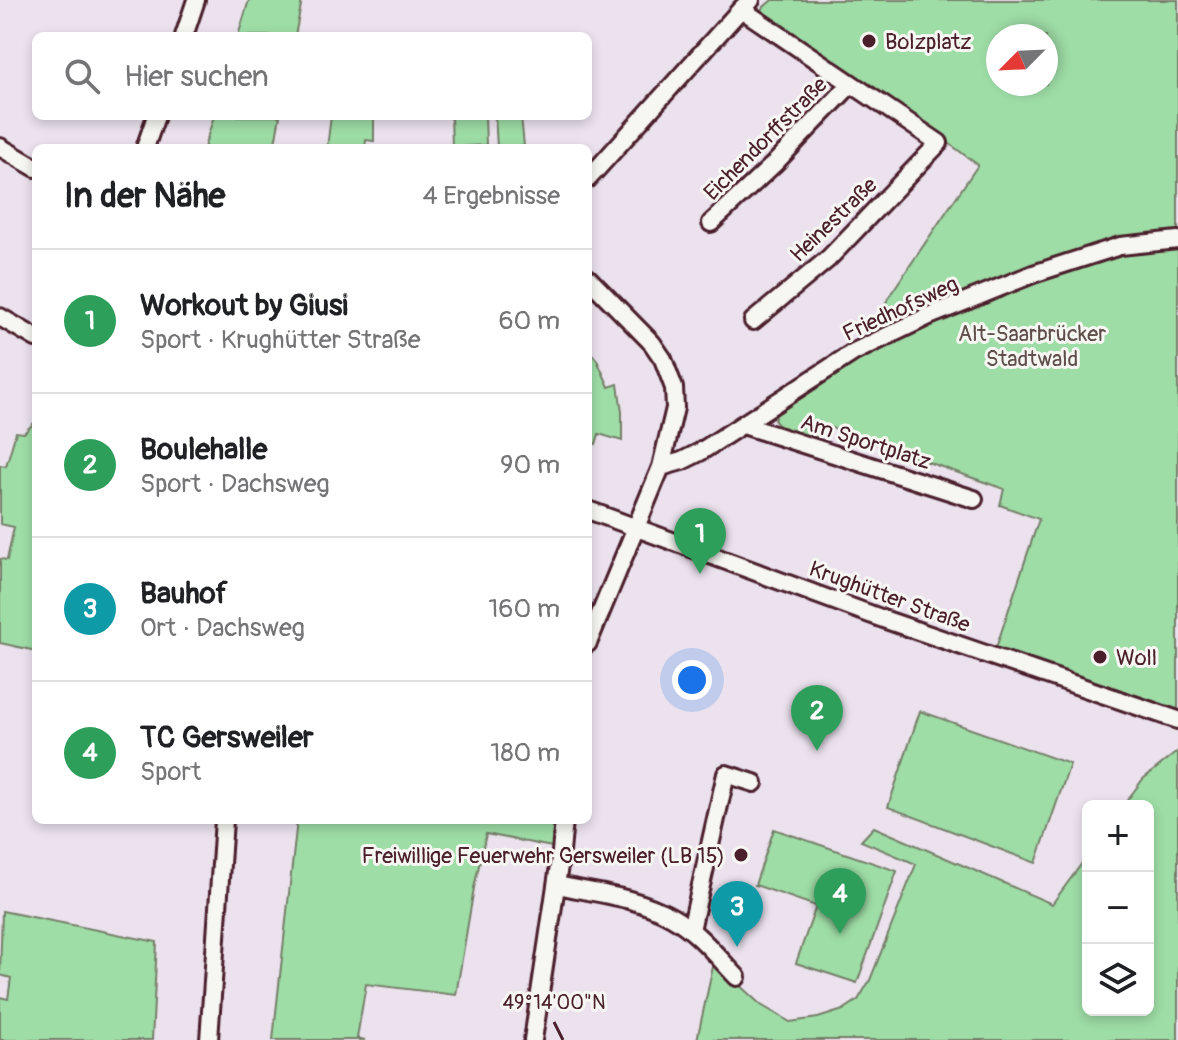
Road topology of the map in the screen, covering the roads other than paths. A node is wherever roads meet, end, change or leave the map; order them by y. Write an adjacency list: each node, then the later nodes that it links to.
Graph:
1 (196, 0): 3 (street)
2 (746, 5): 4 (street); 9 (street)
3 (185, 32)
4 (851, 84): 10 (street, Eichendorffstraße); 14 (street, Heinestraße)
5 (155, 120): 6 (street)
6 (146, 144)
7 (0, 147): 8 (street)
8 (32, 166)
9 (592, 175)
10 (711, 223)
11 (1178, 240): 16 (street, Friedhofsweg)
12 (592, 282): 17 (street)
13 (0, 317): 15 (street)
14 (753, 321)
15 (32, 336)
16 (743, 425): 17 (street, Friedhofsweg); 18 (street, Am Sportplatz)
17 (661, 467): 20 (street)
18 (974, 499)
19 (592, 511): 20 (street, Krughütter Straße)
20 (636, 527): 21 (street); 22 (street, Krughütter Straße)
21 (592, 633)
22 (1178, 720)
23 (754, 783): 27 (street)
24 (224, 824): 29 (street)
25 (564, 824): 26 (street)
26 (557, 885): 27 (street); 30 (street)
27 (691, 930): 28 (street)
28 (737, 977)
29 (209, 1040)
30 (533, 1040)

